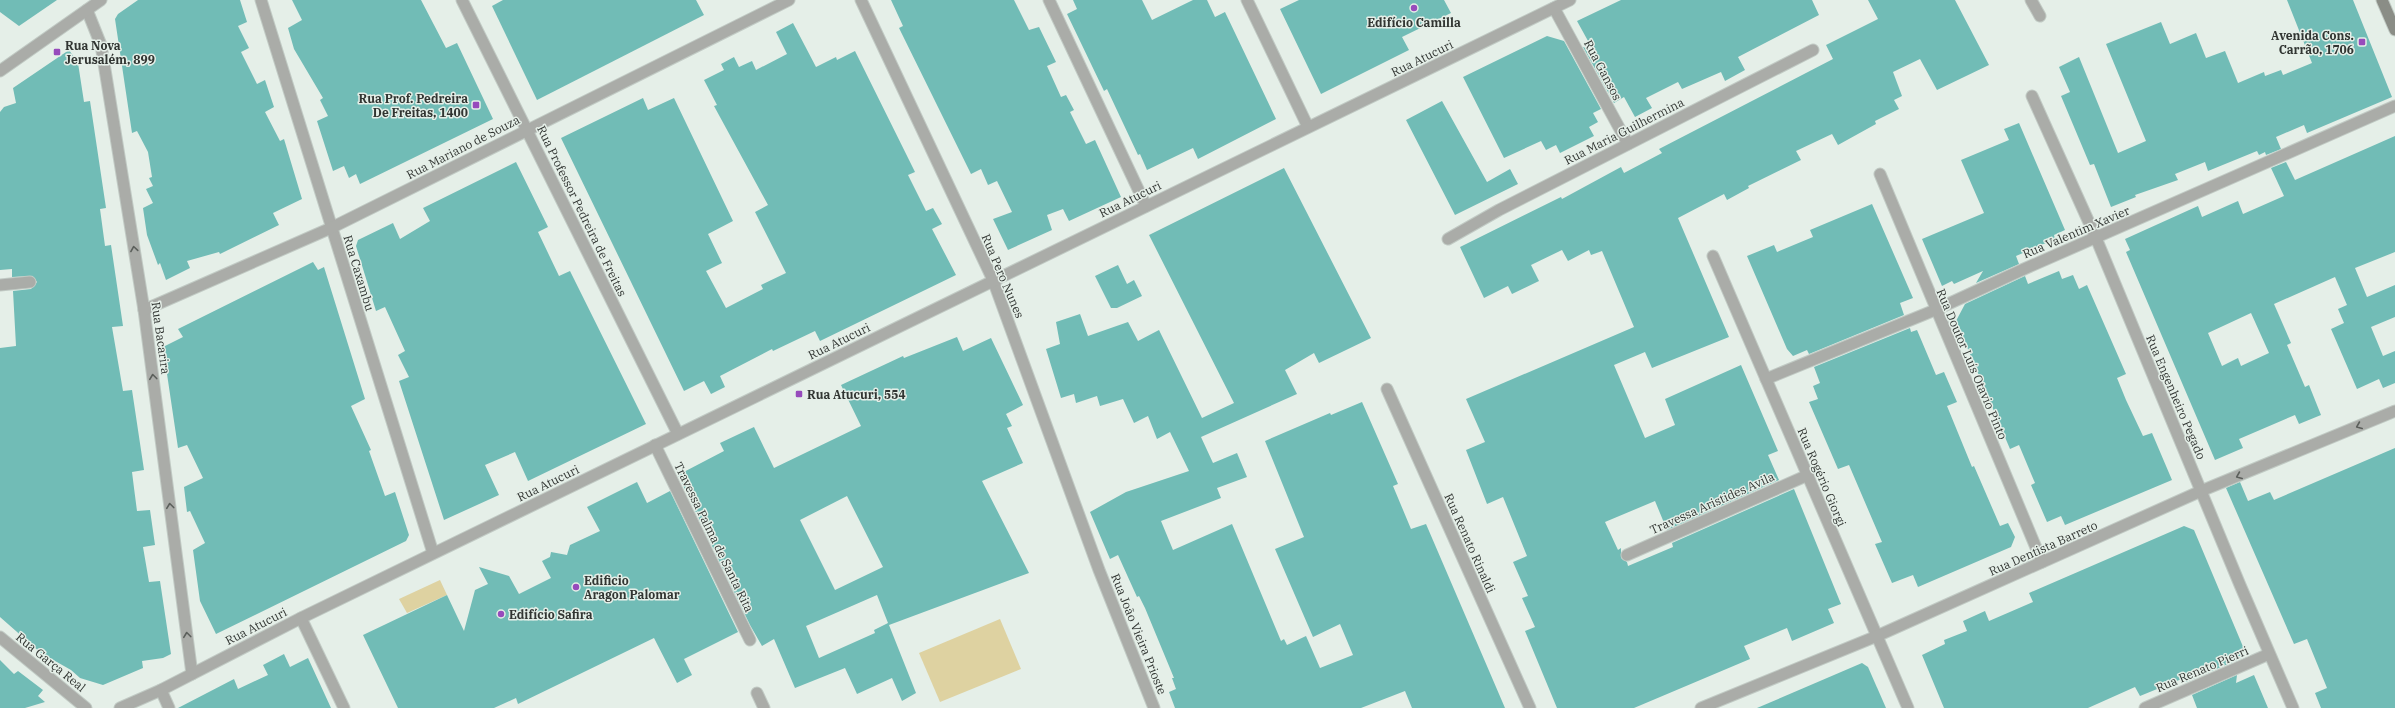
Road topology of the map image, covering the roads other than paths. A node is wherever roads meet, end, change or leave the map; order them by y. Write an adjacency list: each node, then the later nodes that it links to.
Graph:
1 (101, 0): 12 (street)
2 (261, 0): 24 (street, Rua Caxambu)
3 (462, 0): 20 (street, Rua Professor Pedreira de Freitas)
4 (789, 0): 20 (street, Rua Mariano de Souza)
5 (860, 0): 28 (street, Rua Pero Nunes)
6 (1049, 0): 23 (street)
7 (1247, 0): 19 (street)
8 (1570, 0): 11 (street, Rua Atucuri)
9 (2032, 0): 13 (street)
10 (2382, 0): 14 (main road)
11 (1554, 8): 19 (street, Rua Atucuri); 21 (street, Rua Gansos)
12 (87, 10): 16 (street); 31 (street, Rua Bacarira, one-way to 12)
13 (2040, 16)
14 (2395, 30)
15 (1813, 50): 21 (street, Rua Maria Guilhermina)
16 (0, 71)
17 (2032, 96): 25 (street, Rua Engenheiro Pegado)
18 (2395, 106): 25 (street, Rua Valentim Xavier)
19 (1308, 127): 23 (street, Rua Atucuri)
20 (527, 130): 24 (street, Rua Mariano de Souza); 36 (street, Rua Professor Pedreira de Freitas)
21 (1628, 144): 26 (street, Rua Maria Guilhermina)
22 (1880, 174): 32 (street, Rua Doutor Luís Otavio Pinto)
23 (1146, 206): 28 (street, Rua Atucuri)
24 (331, 228): 31 (street, Rua Mariano de Souza); 40 (street, Rua Caxambu)
25 (2096, 238): 32 (street, Rua Valentim Xavier); 39 (street, Rua Engenheiro Pegado)
26 (1448, 239)
27 (1713, 256): 33 (street, Rua Rogério Giorgi)
28 (993, 280): 36 (street, Rua Atucuri); 43 (street, Rua Pero Nunes)
29 (30, 282): 30 (street)
30 (0, 285)
31 (144, 310): 49 (street, Rua Bacarira, one-way to 31)
32 (1935, 310): 33 (street, Rua Valentim Xavier); 42 (street, Rua Doutor Luís Otavio Pinto)
33 (1766, 379): 38 (street, Rua Rogério Giorgi)
34 (1387, 389): 58 (street, Rua Renato Rinaldi)
35 (2395, 411): 39 (street, Rua Dentista Barreto, one-way to 39)
36 (678, 434): 37 (street, Rua Atucuri)
37 (655, 445): 40 (street, Rua Atucuri); 47 (street, Travessa Palma de Santa Rita)
38 (1808, 476): 41 (street, Travessa Aristides Avila); 45 (street, Rua Rogério Giorgi)
39 (2201, 491): 42 (street, Rua Dentista Barreto); 48 (street, Rua Engenheiro Pegado)
40 (433, 553): 44 (street, Rua Atucuri)
41 (1627, 555)
42 (2042, 562): 45 (street, Rua Dentista Barreto)
43 (1099, 570): 57 (street, Rua João Vieira Prioste)
44 (300, 618): 49 (street, Rua Atucuri); 55 (street)
45 (1877, 636): 59 (street, Rua Dentista Barreto); 60 (street, Rua Rogério Giorgi)
46 (0, 637): 52 (street, Rua Garça Real)
47 (750, 640)
48 (2269, 654): 61 (street, Rua Renato Pierri); 62 (street, Rua Engenheiro Pegado)
49 (192, 674): 50 (street, Rua Atucuri)
50 (161, 690): 53 (street, Rua Atucuri); 54 (street)
51 (757, 693): 56 (street)
52 (86, 708)
53 (120, 708)
54 (169, 708)
55 (344, 708)
56 (764, 708)
57 (1154, 708)
58 (1530, 708)
59 (1701, 708)
60 (1908, 708)
61 (2145, 708)
62 (2293, 708)

